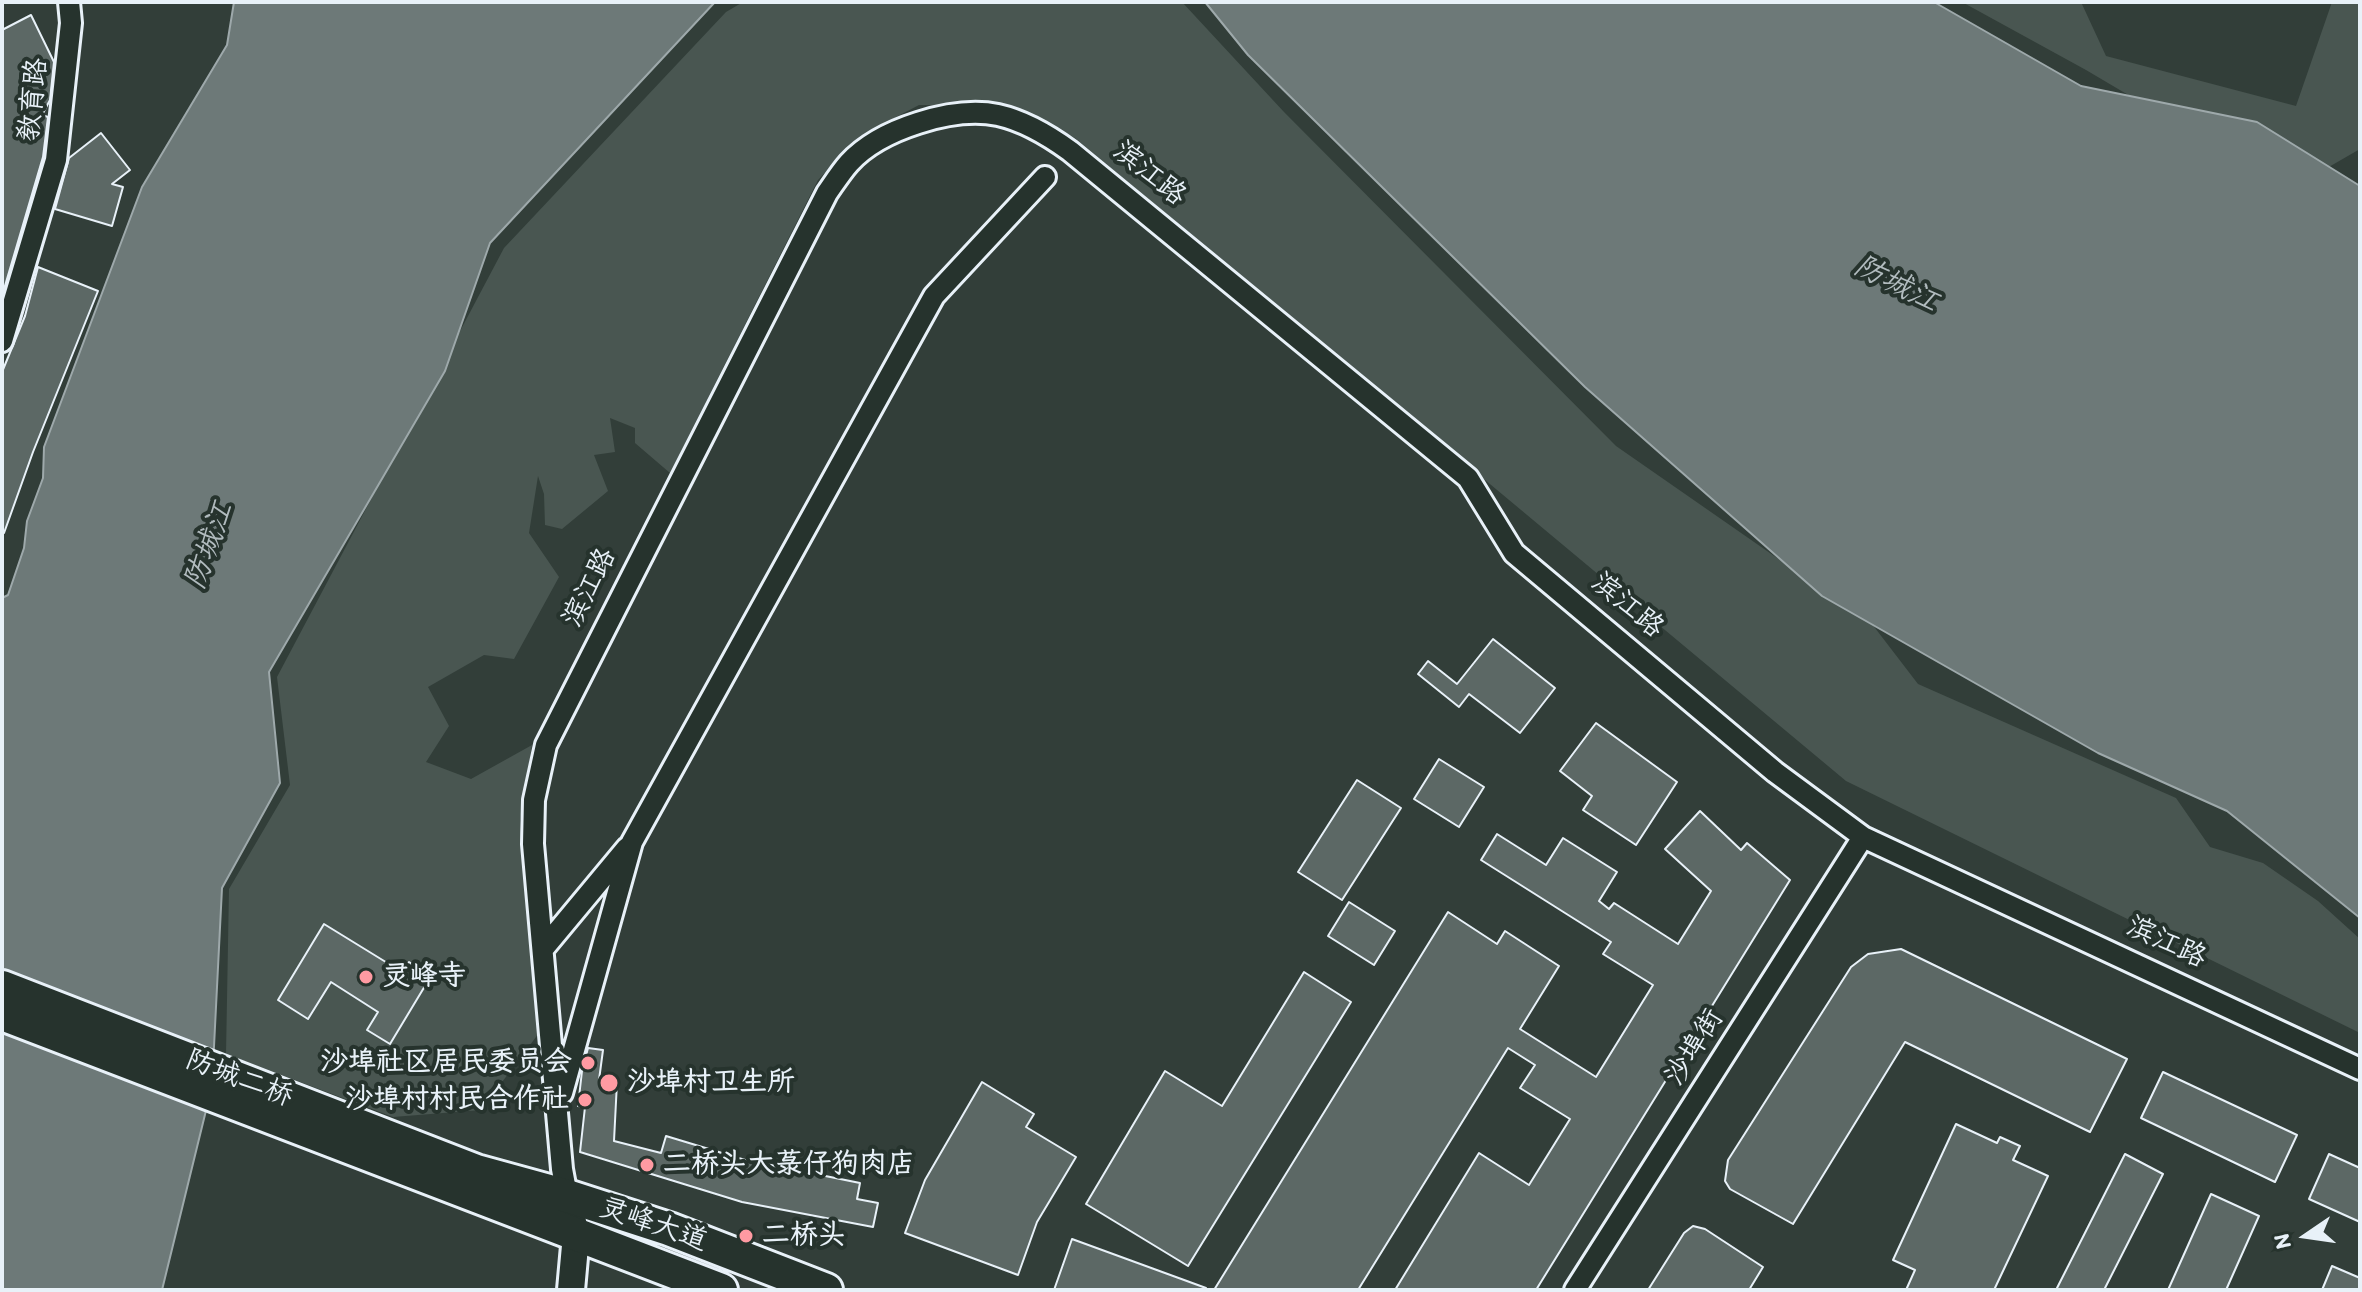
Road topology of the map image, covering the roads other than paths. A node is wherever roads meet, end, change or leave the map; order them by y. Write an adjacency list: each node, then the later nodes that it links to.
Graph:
1 (69, 2): 3 (street, 教育路)
2 (1045, 177): 5 (street)
3 (2, 341)
4 (1863, 837): 6 (street, 滨江路); 9 (street, 滨江路); 17 (street, 沙埠街)
5 (632, 842): 6 (street); 10 (street)
6 (543, 949): 10 (street, 滨江路)
7 (2, 987): 11 (main road, 防城二桥)
8 (2, 1014): 11 (main road, 防城二桥)
9 (2360, 1069)
10 (558, 1106): 12 (street, 滨江路)
11 (472, 1183): 12 (main road, 灵峰大道); 13 (main road, 灵峰大道)
12 (567, 1196): 13 (street, 滨江路); 16 (main road, 灵峰大道)
13 (576, 1235): 14 (street, 滨江路); 15 (main road, 灵峰大道)
14 (571, 1290)
15 (721, 1290)
16 (826, 1290)
17 (1575, 1290)

